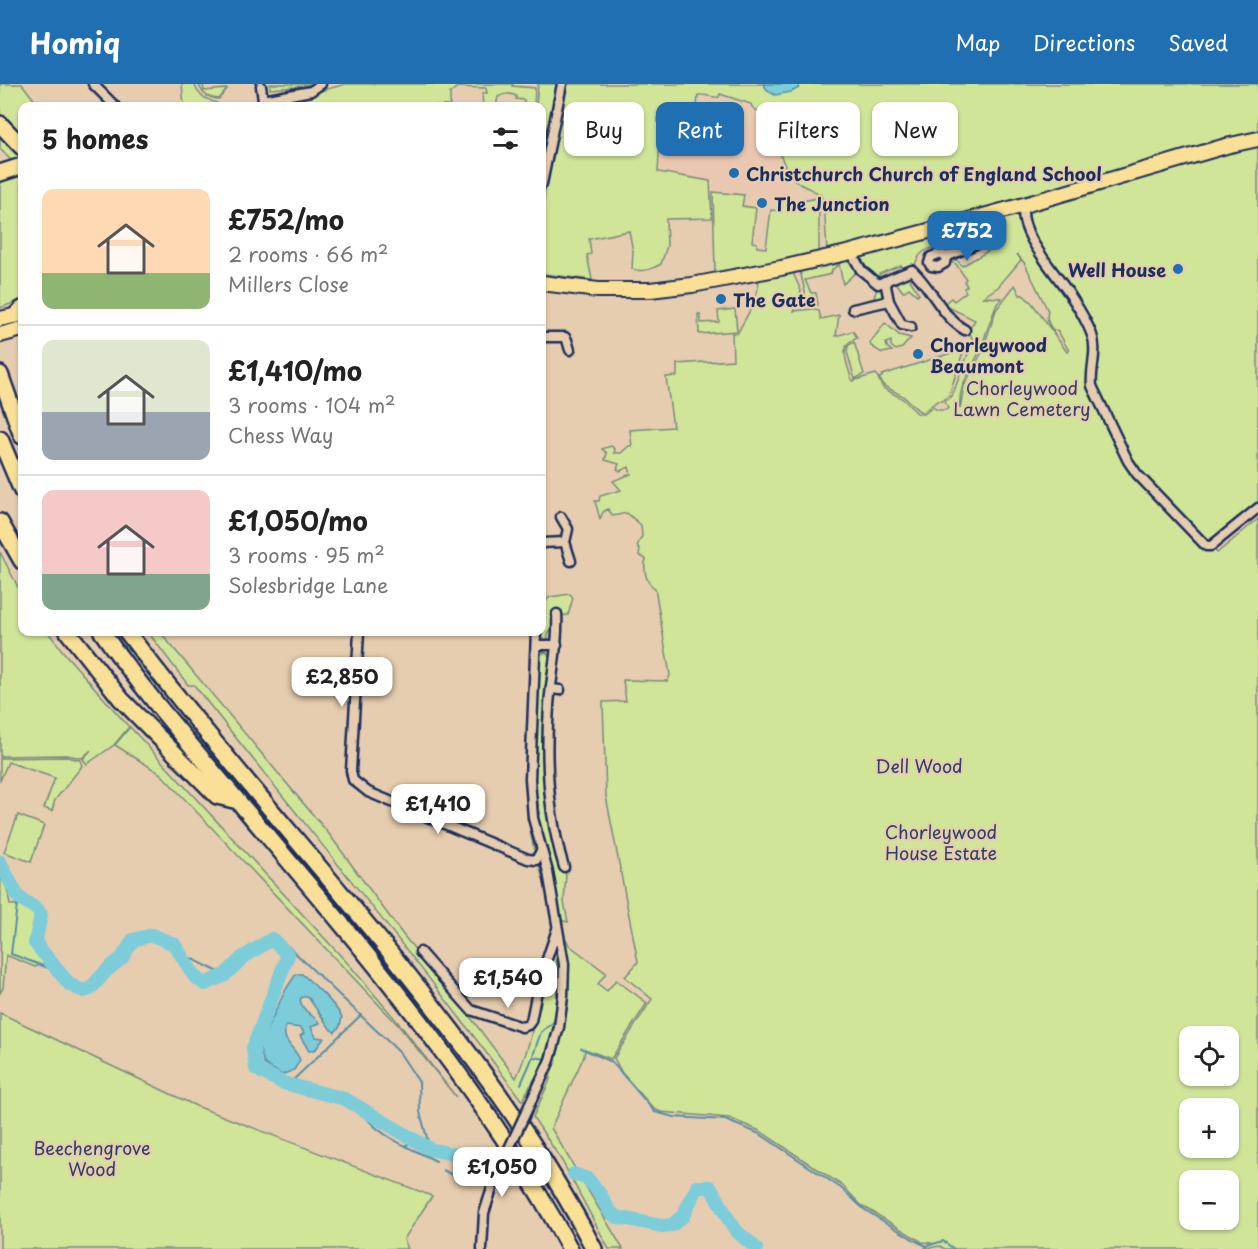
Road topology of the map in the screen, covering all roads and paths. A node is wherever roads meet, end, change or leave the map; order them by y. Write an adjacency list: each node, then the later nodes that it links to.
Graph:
1 (93, 84): 5 (street)
2 (321, 84): 7 (street)
3 (562, 84): 11 (street)
4 (261, 86): 6 (street)
5 (111, 102)
6 (263, 102)
7 (267, 102)
8 (0, 124): 10 (highway)
9 (1258, 139): 14 (main road)
10 (18, 143)
11 (546, 164)
12 (18, 167): 13 (highway)
13 (0, 173)
14 (1024, 205): 16 (main road); 32 (street)
15 (978, 243): 17 (street)
16 (851, 252): 18 (street); 19 (main road)
17 (912, 270): 18 (street); 24 (street)
18 (885, 281): 20 (street)
19 (546, 284)
20 (890, 301): 21 (street); 23 (street)
21 (852, 309)
22 (14, 318): 25 (main road)
23 (911, 327)
24 (965, 330)
25 (4, 333)
26 (546, 336): 27 (street)
27 (570, 350)
28 (0, 374): 29 (highway)
29 (18, 425)
30 (0, 439): 31 (highway)
31 (18, 482)
32 (1258, 508)
33 (561, 517): 35 (street)
34 (0, 522): 37 (highway)
35 (565, 542): 36 (street); 38 (street)
36 (546, 543)
37 (18, 554)
38 (571, 561)
39 (560, 619): 46 (street)
40 (71, 636): 47 (highway)
41 (105, 636): 47 (highway)
42 (130, 636): 54 (highway)
43 (359, 636): 48 (street)
44 (536, 636): 45 (street)
45 (537, 645): 46 (street); 48 (street)
46 (557, 645): 49 (street)
47 (238, 801): 53 (highway)
48 (541, 851): 50 (street)
49 (564, 867)
50 (557, 929): 51 (street); 52 (street, bridge)
51 (420, 952)
52 (482, 1249)
53 (570, 1249)
54 (594, 1249)

